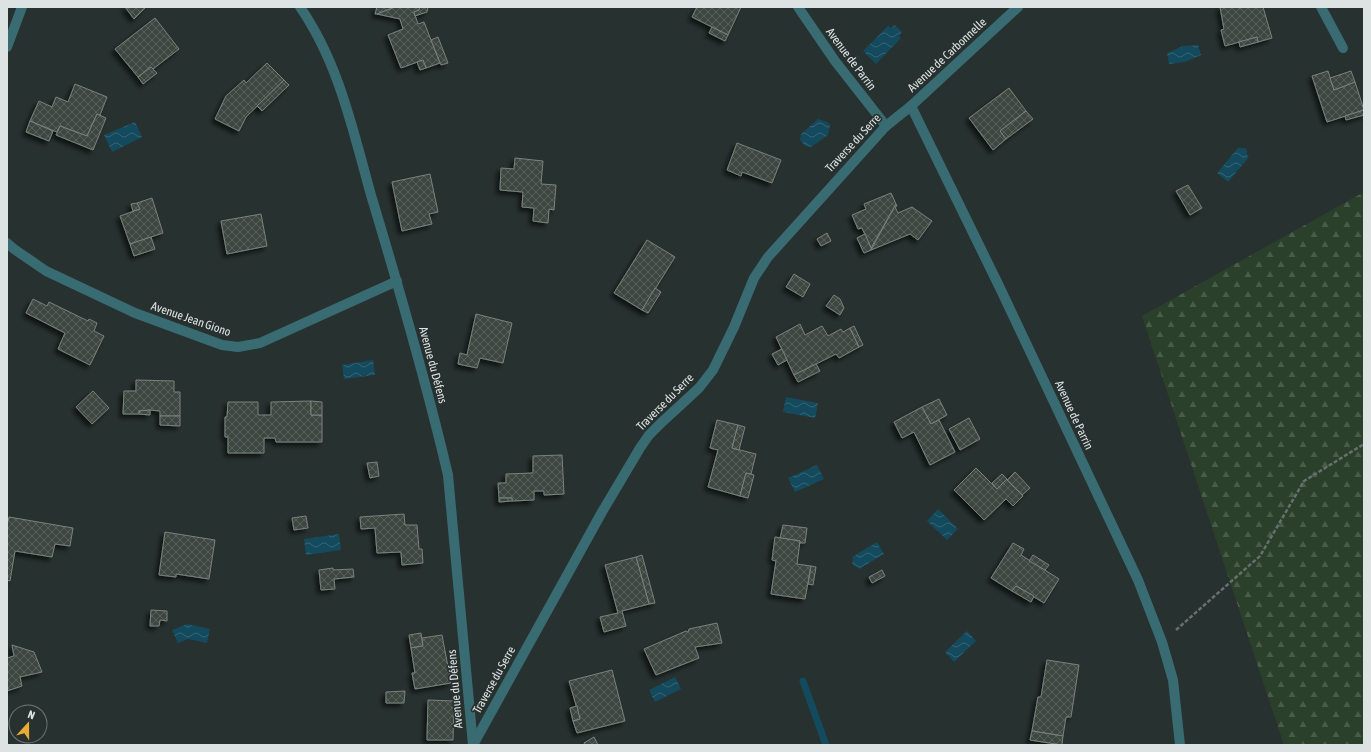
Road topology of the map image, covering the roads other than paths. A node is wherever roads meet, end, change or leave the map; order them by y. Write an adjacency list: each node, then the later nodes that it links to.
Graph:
1 (22, 7): 6 (street)
2 (300, 7): 11 (street, Avenue du Défens)
3 (798, 7): 9 (street, Avenue de Parrin)
4 (1018, 7): 8 (street, Avenue de Carbonnelle)
5 (1321, 7): 7 (street)
6 (7, 48)
7 (1343, 48)
8 (911, 106): 9 (street, Traverse du Serre); 13 (street, Avenue de Parrin)
9 (886, 126): 12 (street, Traverse du Serre)
10 (7, 243): 11 (street, Avenue Jean Giono)
11 (396, 281): 12 (street, Avenue du Défens)
12 (473, 745)
13 (1180, 745)

